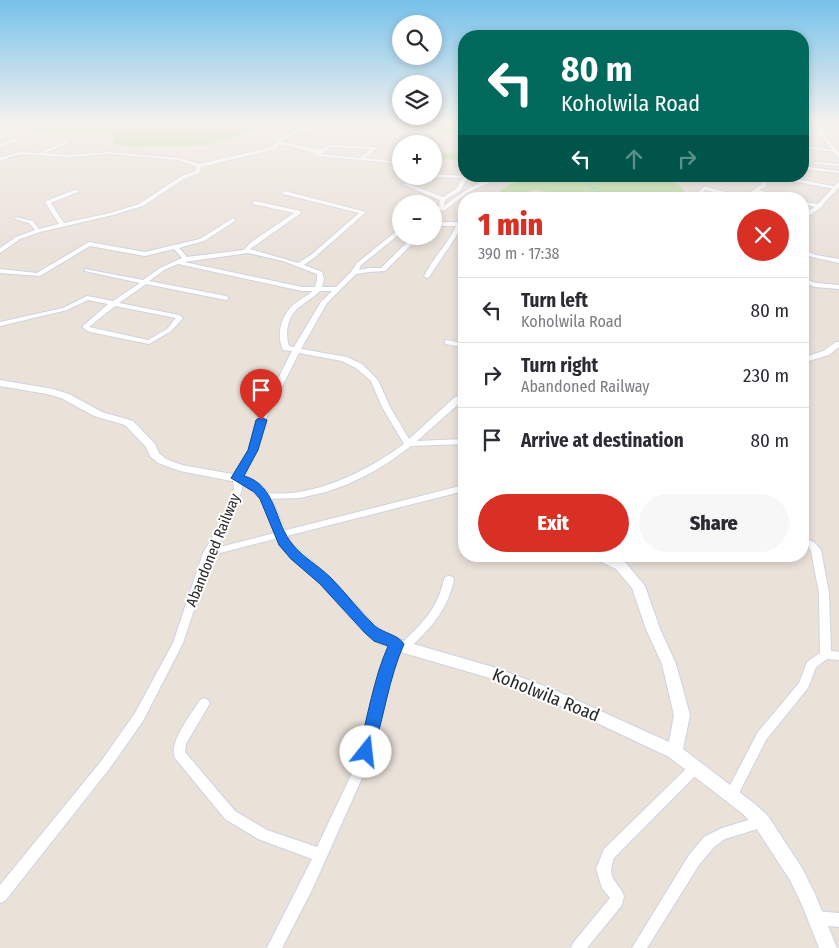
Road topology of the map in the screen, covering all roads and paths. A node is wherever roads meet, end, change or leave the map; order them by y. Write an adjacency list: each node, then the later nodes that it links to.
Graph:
1 (199, 166): 31 (street)
2 (809, 168): 3 (street)
3 (839, 172)
4 (442, 177): 5 (street)
5 (458, 178)
6 (809, 181): 11 (street)
7 (463, 182): 20 (street)
8 (488, 182): 14 (street)
9 (766, 182): 13 (street)
10 (406, 185): 20 (street)
11 (837, 185): 23 (street)
12 (76, 191): 31 (street)
13 (755, 191): 17 (street)
14 (465, 192)
15 (701, 192): 16 (street)
16 (719, 192)
17 (759, 192)
18 (285, 193): 43 (street)
19 (458, 197): 24 (street)
20 (443, 200): 24 (street)
21 (255, 203): 38 (street)
22 (809, 204): 23 (street)
23 (820, 206): 25 (street)
24 (442, 209): 29 (street)
25 (809, 213)
26 (17, 218): 32 (street)
27 (233, 220): 36 (street)
28 (442, 224): 29 (street)
29 (447, 224): 30 (street)
30 (458, 224)
31 (63, 226): 32 (street)
32 (38, 230): 37 (street)
33 (458, 230): 47 (street)
34 (392, 237): 46 (street, Abandoned Railway)
35 (408, 245): 46 (street)
36 (175, 247): 40 (street); 45 (street)
37 (0, 251)
38 (248, 252): 40 (street); 43 (street)
39 (809, 253): 41 (street)
40 (186, 259): 42 (street)
41 (839, 261)
42 (176, 262): 48 (street); 52 (street)
43 (299, 265): 52 (street)
44 (87, 270): 48 (street)
45 (0, 271)
46 (354, 273): 51 (street, Abandoned Railway)
47 (427, 276)
48 (144, 282): 53 (street); 54 (street)
49 (809, 282): 50 (street)
50 (839, 287)
51 (336, 289): 52 (street); 59 (street, Abandoned Railway)
52 (318, 290): 59 (street)
53 (226, 298)
54 (114, 303): 54 (street); 55 (street)
55 (0, 324)
56 (448, 342): 57 (street)
57 (458, 344)
58 (839, 344): 60 (street)
59 (296, 351): 64 (street); 65 (street, Abandoned Railway)
60 (809, 359)
61 (0, 383): 65 (street, Koholwila Road)
62 (458, 399): 64 (street)
63 (458, 441): 64 (street)
64 (408, 444): 67 (street)
65 (237, 478): 67 (street, Koholwila Road); 70 (street, Abandoned Railway)
66 (458, 490): 68 (street)
67 (265, 497): 68 (street, Koholwila Road)
68 (283, 535): 70 (street); 73 (street, Koholwila Road)
69 (809, 543): 74 (street)
70 (208, 554): 82 (street, Abandoned Railway)
71 (612, 562): 77 (street)
72 (449, 580): 73 (street)
73 (400, 646): 77 (street, Koholwila Road); 81 (street)
74 (826, 655): 75 (street); 79 (street)
75 (839, 656)
76 (204, 704): 81 (street)
77 (675, 752): 78 (street, Koholwila Road)
78 (696, 767): 79 (street, Koholwila Road); 86 (street)
79 (731, 795): 80 (street, Koholwila Road)
80 (762, 822): 83 (street, Koholwila Road); 87 (street)
81 (320, 855): 85 (street)
82 (0, 896)
83 (816, 918): 84 (street); 88 (street, Koholwila Road)
84 (839, 920)
85 (274, 948)
86 (578, 948)
87 (639, 948)
88 (828, 948)

